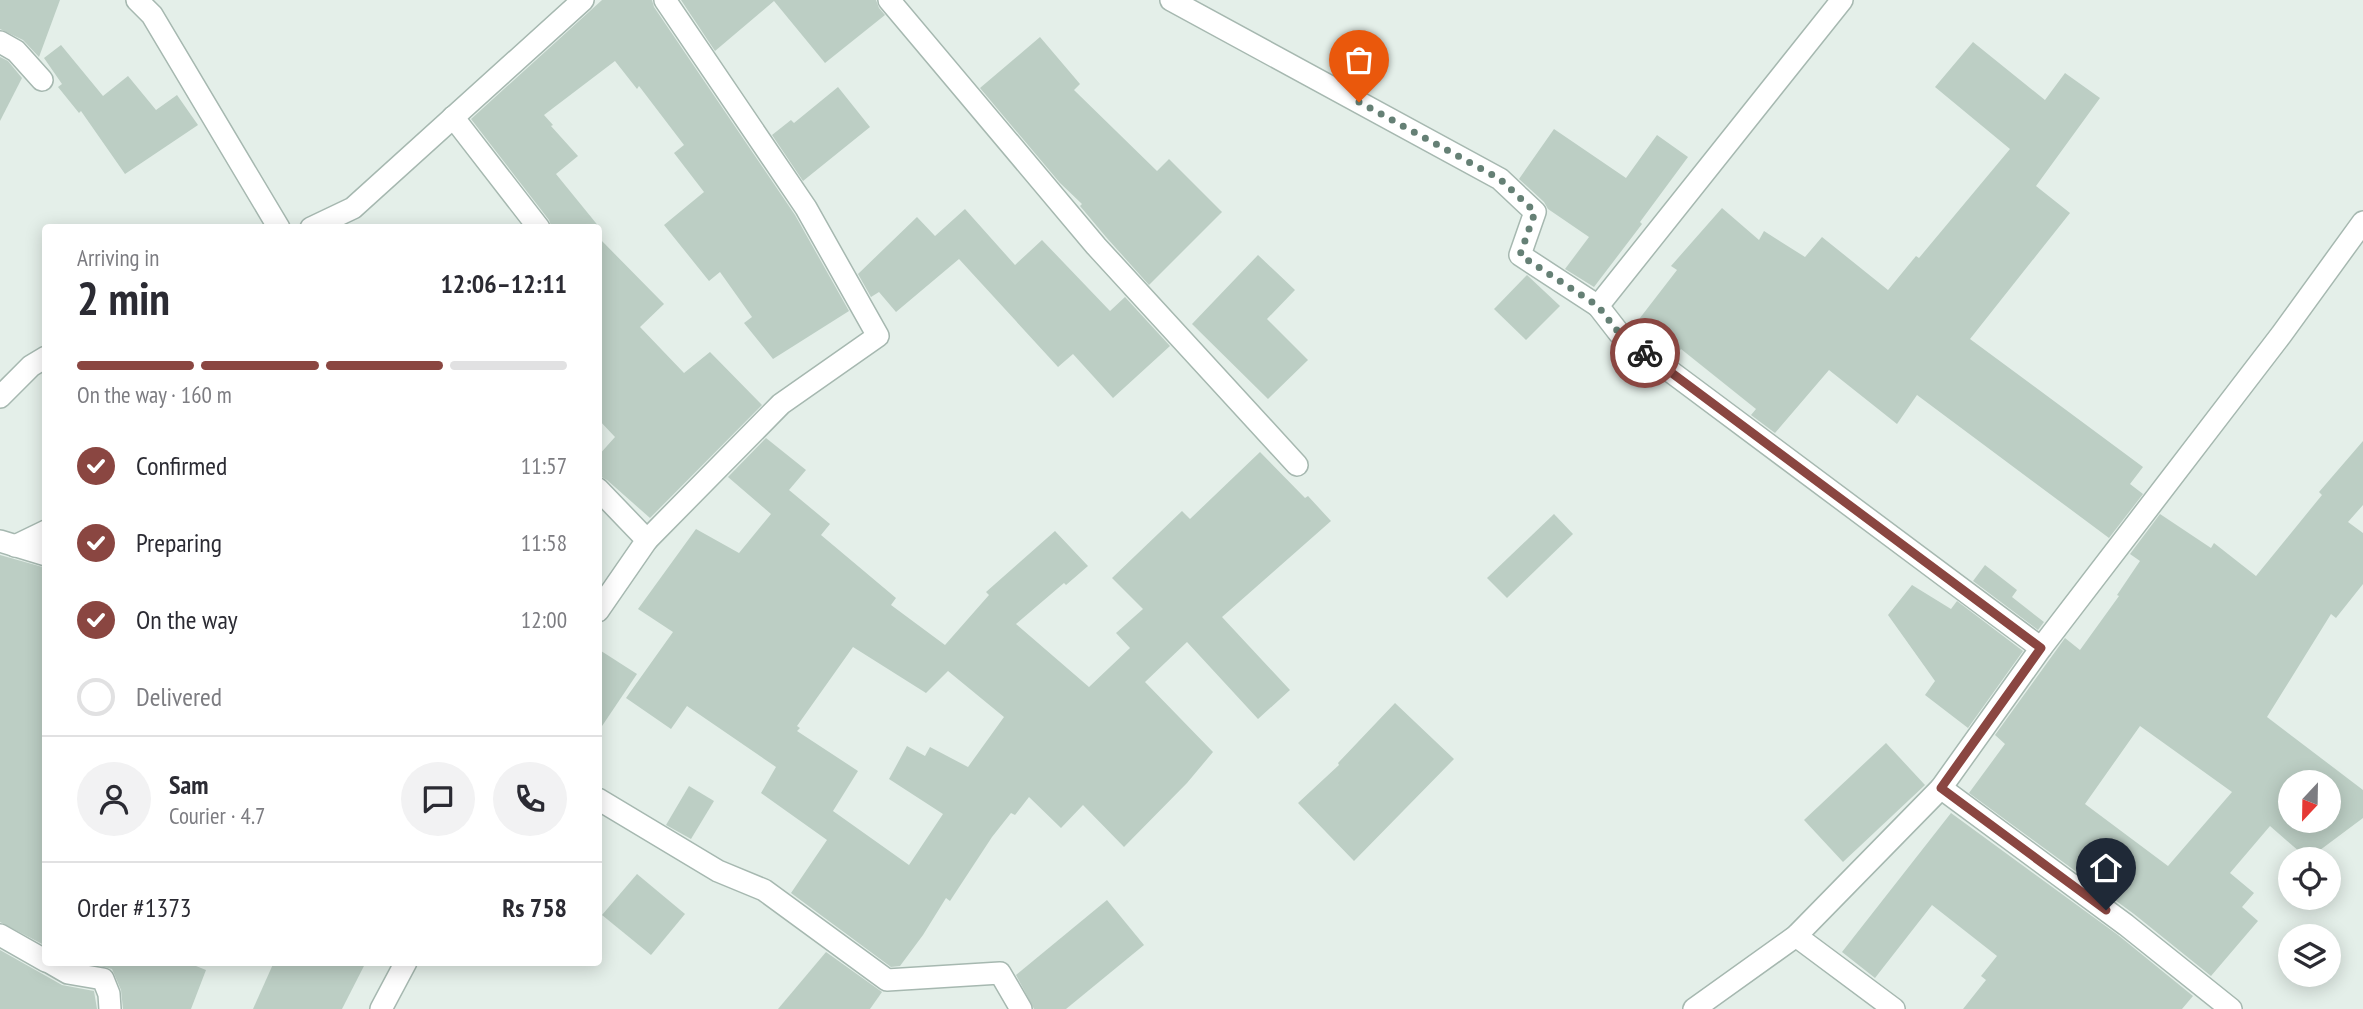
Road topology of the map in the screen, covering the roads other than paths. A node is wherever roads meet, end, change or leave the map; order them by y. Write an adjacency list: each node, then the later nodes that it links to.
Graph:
1 (137, 0): 11 (street)
2 (583, 0): 9 (street)
3 (665, 0): 20 (street)
4 (889, 0): 17 (street)
5 (1171, 0): 14 (street)
6 (1842, 0): 14 (street)
7 (0, 43): 8 (street)
8 (42, 80)
9 (453, 117): 12 (street); 13 (street)
10 (2363, 222): 24 (street)
11 (277, 224)
12 (319, 224)
13 (536, 224)
14 (1598, 306): 24 (street)
15 (42, 359): 16 (street)
16 (0, 397)
17 (1297, 466)
18 (602, 493): 20 (street)
19 (42, 532): 21 (street)
20 (648, 540): 23 (street)
21 (8, 543): 22 (street)
22 (42, 554)
23 (602, 605)
24 (2041, 648): 25 (street)
25 (1941, 788): 28 (street); 37 (street)
26 (602, 801): 34 (street)
27 (0, 935): 29 (street)
28 (1796, 936): 35 (street); 36 (street)
29 (42, 959)
30 (55, 966): 32 (street)
31 (404, 966): 33 (street)
32 (110, 1009)
33 (381, 1009)
34 (1021, 1009)
35 (1694, 1009)
36 (1894, 1009)
37 (2231, 1009)

